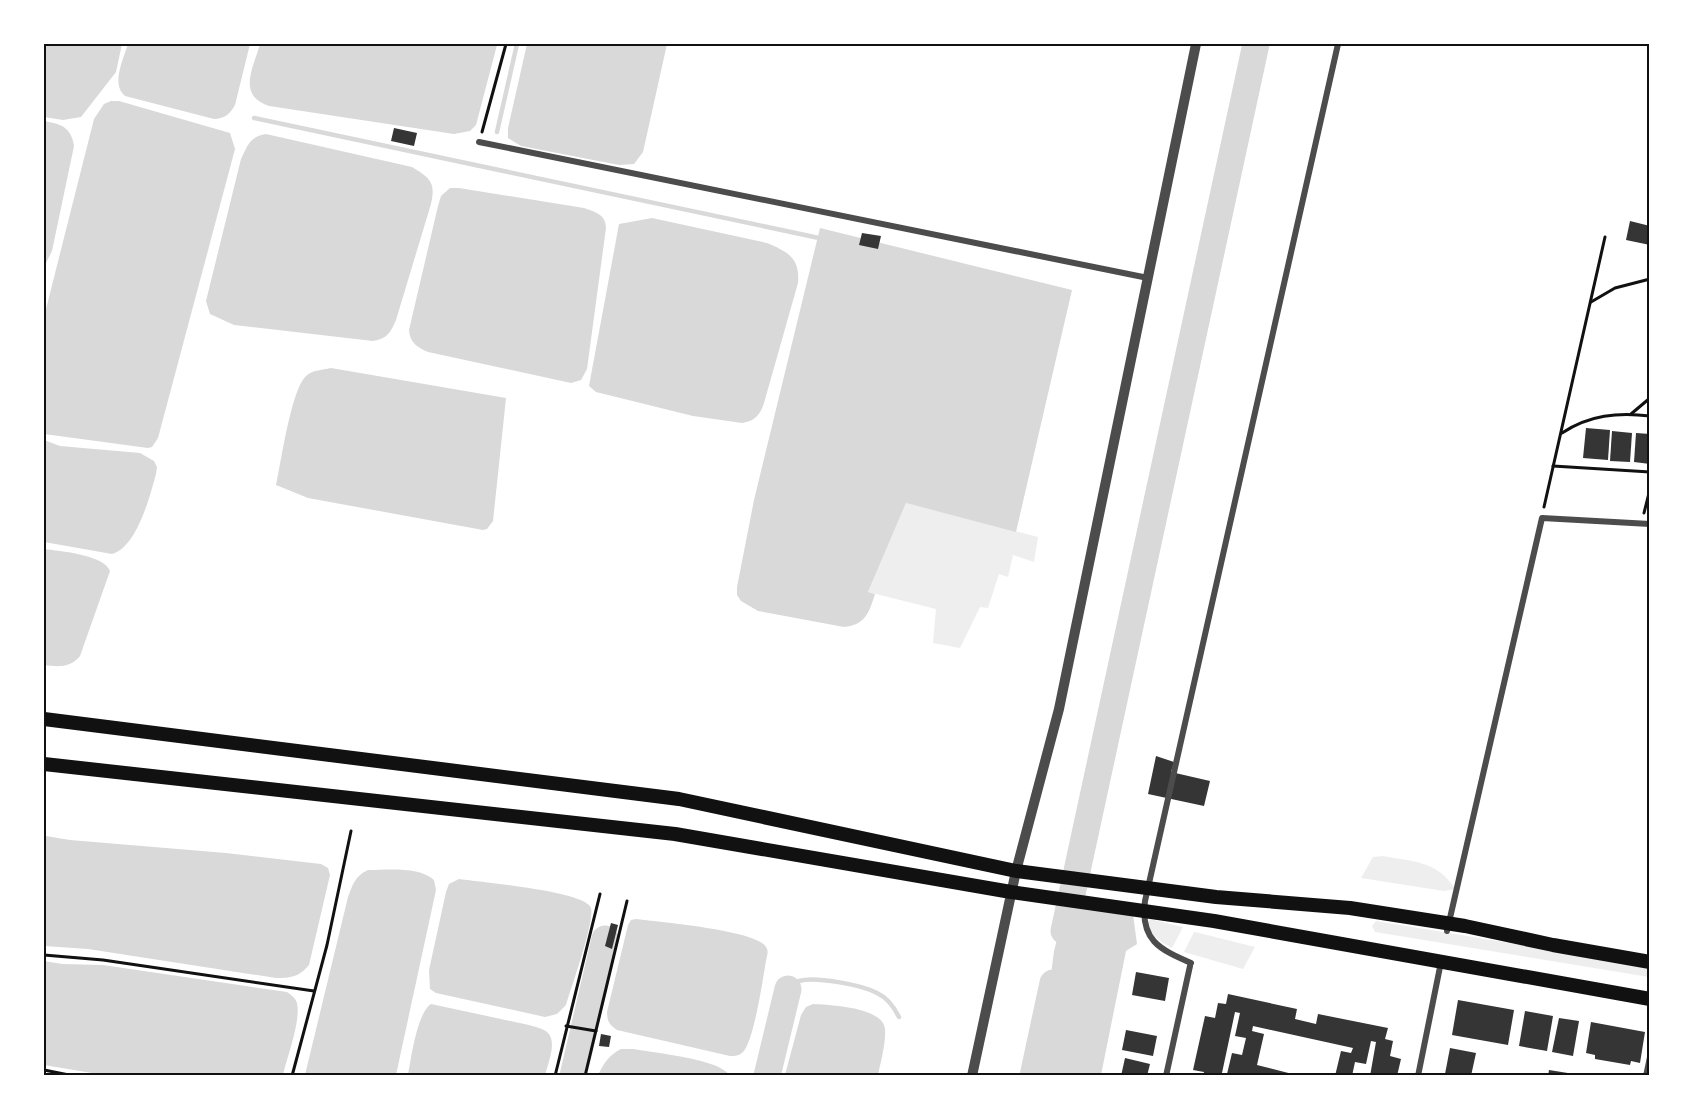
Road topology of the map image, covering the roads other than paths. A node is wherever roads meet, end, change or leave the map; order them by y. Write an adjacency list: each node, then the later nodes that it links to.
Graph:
1 (1196, 44): 4 (street)
2 (1338, 44): 16 (street)
3 (479, 142): 4 (street)
4 (1148, 278): 8 (street)
5 (1650, 524): 10 (street)
6 (44, 719): 8 (highway)
7 (44, 764): 9 (highway)
8 (1016, 872): 9 (street); 12 (highway)
9 (1011, 892): 11 (highway); 15 (street)
10 (1447, 931)
11 (1442, 962): 13 (highway); 17 (street)
12 (1650, 962)
13 (1650, 999)
14 (1650, 1057): 18 (street)
15 (972, 1076)
16 (1166, 1076)
17 (1418, 1076)
18 (1646, 1076)

